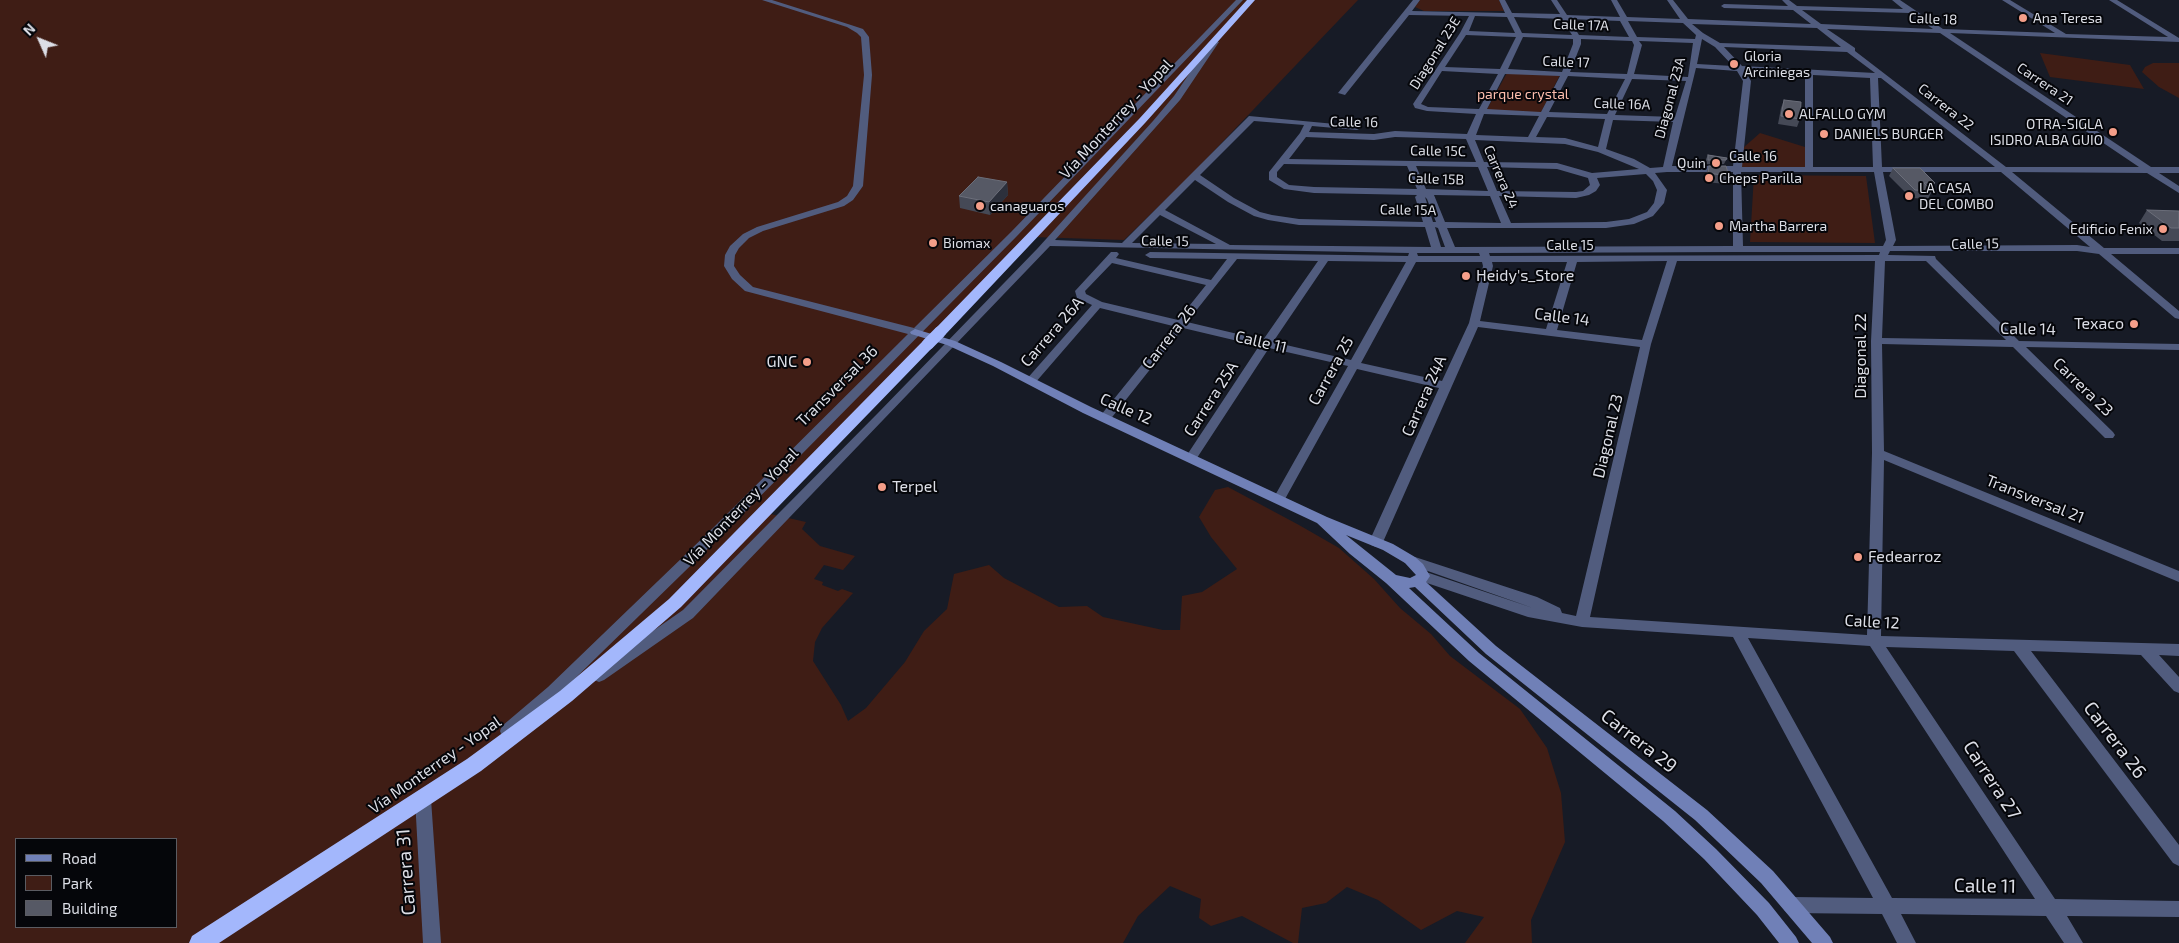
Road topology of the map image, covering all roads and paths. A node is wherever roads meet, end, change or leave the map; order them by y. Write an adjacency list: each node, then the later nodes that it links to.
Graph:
1 (765, 0): 100 (street)
2 (1240, 0): 100 (street, Transversal 36)
3 (1251, 0): 19 (highway, Vía Monterrey - Yopal)
4 (1257, 0): 19 (highway, Vía Monterrey - Yopal)
5 (1417, 0): 17 (street)
6 (1502, 0): 20 (street)
7 (1554, 0): 21 (street)
8 (1614, 0): 22 (street)
9 (1670, 0): 23 (street)
10 (1785, 0): 15 (street, Carrera 22)
11 (1896, 0): 16 (street, Carrera 21)
12 (2005, 0): 28 (street)
13 (2112, 0): 32 (street)
14 (1724, 6): 15 (street)
15 (1796, 8): 16 (street); 24 (street, Carrera 22)
16 (1913, 11): 25 (street, Carrera 21)
17 (1409, 13): 18 (street, Calle 18); 45 (street)
18 (1477, 14): 20 (street, Calle 18); 26 (street, Diagonal 23E)
19 (1239, 16): 33 (highway, Vía Monterrey - Yopal)
20 (1510, 16): 21 (street, Calle 18); 27 (street)
21 (1564, 18): 22 (street, Calle 18); 29 (street)
22 (1623, 20): 23 (street, Calle 18); 31 (street)
23 (1686, 22): 24 (street, Calle 18); 30 (street)
24 (1822, 27): 25 (street, Calle 18); 35 (street, Carrera 22)
25 (1945, 32): 28 (street, Calle 18); 66 (street, Carrera 21)
26 (1464, 33): 27 (street, Calle 17A); 37 (street, Diagonal 23E)
27 (1520, 36): 29 (street, Calle 17A); 39 (street)
28 (2066, 36): 32 (street, Calle 18)
29 (1577, 38): 31 (street, Calle 17A); 41 (street)
30 (1699, 38): 31 (street, Calle 17A); 34 (street); 36 (street, Diagonal 23A)
31 (1636, 40): 42 (street)
32 (2179, 40)
33 (1215, 42): 77 (street); 130 (highway, Vía Monterrey - Yopal, bridge)
34 (1718, 45): 35 (street); 38 (street)
35 (1852, 50): 43 (street, Carrera 22)
36 (1694, 66): 38 (street); 44 (street, Diagonal 23A)
37 (1440, 69): 39 (street, Calle 17); 46 (street, Diagonal 23E)
38 (1740, 69): 40 (street); 63 (street)
39 (1503, 72): 41 (street, Calle 17); 47 (street)
40 (1809, 73): 43 (street); 61 (street)
41 (1565, 74): 42 (street, Calle 17); 48 (street)
42 (1630, 76): 44 (street, Calle 17); 49 (street)
43 (1878, 76): 64 (street, Diagonal 22); 65 (street, Carrera 22)
44 (1692, 79): 50 (street, Diagonal 23A)
45 (1342, 92)
46 (1417, 104): 47 (street, Calle 16A)
47 (1481, 112): 48 (street, Calle 16A); 54 (street)
48 (1544, 115): 49 (street, Calle 16A); 55 (street)
49 (1610, 116): 50 (street, Calle 16A); 56 (street)
50 (1678, 120): 60 (street, Diagonal 23A)
51 (1309, 124): 52 (street); 53 (street); 68 (street)
52 (1304, 134): 53 (street, Calle 16); 57 (street)
53 (1395, 134): 54 (street, Calle 16)
54 (1470, 138): 55 (street, Calle 16); 59 (street, Carrera 24)
55 (1531, 139): 56 (street, Calle 16)
56 (1601, 150): 62 (street, Calle 16)
57 (1282, 161): 58 (street, Calle 15C); 71 (street, Calle 15B)
58 (1411, 164): 59 (street, Calle 15C); 71 (street)
59 (1480, 166): 69 (street, Calle 15C); 72 (street, Carrera 24)
60 (1666, 168): 62 (street, Calle 16); 63 (street, Calle 16)
61 (1809, 169): 63 (street, Calle 16); 64 (street, Calle 16)
62 (1647, 170): 69 (street); 76 (street, Calle 15A)
63 (1737, 170): 81 (street)
64 (1878, 170): 65 (street, Calle 16); 88 (street, Diagonal 22)
65 (2004, 170): 66 (street, Calle 16); 83 (street, Carrera 22)
66 (2149, 170): 67 (street, Calle 16); 70 (street, Carrera 21)
67 (2179, 170)
68 (1195, 176): 73 (street); 74 (street, Calle 15A)
69 (1591, 176): 72 (street, Calle 15B)
70 (2179, 190)
71 (1423, 193): 72 (street, Calle 15B); 74 (street); 75 (street)
72 (1494, 195): 76 (street, Carrera 24)
73 (1159, 211): 78 (street); 85 (street)
74 (1430, 224): 75 (street, Calle 15A); 79 (street)
75 (1442, 224): 76 (street, Calle 15A); 80 (street)
76 (1507, 226)
77 (1047, 243): 78 (street, Calle 15); 82 (street)
78 (1124, 246): 85 (street, Calle 15)
79 (1437, 250): 80 (street, Calle 15); 89 (street, Calle 15)
80 (1451, 250): 87 (street, Calle 15)
81 (1738, 250): 87 (street, Calle 15); 88 (street, Calle 15)
82 (1040, 251): 90 (street, Calle 15); 103 (street)
83 (2099, 251): 84 (street, Calle 15); 88 (street, Calle 15); 92 (street, Calle 15); 97 (street, Carrera 22)
84 (2179, 251)
85 (1231, 252): 86 (street, Calle 15); 90 (street, Calle 15); 95 (street, Carrera 26)
86 (1257, 252): 89 (street, Calle 15); 91 (street, Calle 15)
87 (1485, 254): 89 (street, Calle 15); 93 (street, Calle 15); 98 (street, Carrera 24A)
88 (1883, 254): 92 (street, Calle 15); 94 (street, Calle 15); 102 (street, Diagonal 22)
89 (1413, 255): 91 (street, Calle 15); 108 (street, Carrera 25)
90 (1112, 257): 95 (street); 96 (street, Calle 11)
91 (1325, 258): 104 (street, Carrera 25A)
92 (1928, 258): 106 (street, Carrera 23)
93 (1572, 259): 94 (street, Calle 15); 101 (street)
94 (1673, 259): 105 (street, Diagonal 23)
95 (1212, 283): 99 (street, Carrera 26)
96 (1098, 304): 99 (street, Calle 11); 109 (street, Carrera 26A)
97 (2179, 316)
98 (1474, 323): 101 (street, Calle 14); 110 (street, Carrera 24A)
99 (1180, 324): 104 (street, Calle 11); 111 (street, Carrera 26)
100 (915, 332): 103 (main road, Calle 12); 131 (street, Transversal 36)
101 (1551, 332): 105 (street, Calle 14)
102 (1876, 341): 106 (street, Calle 14); 113 (street, Diagonal 22)
103 (952, 343): 109 (main road, Calle 12); 130 (street)
104 (1266, 344): 108 (street, Calle 11); 114 (street, Carrera 25A)
105 (1646, 344): 123 (street, Diagonal 23)
106 (2016, 345): 107 (street, Calle 14); 112 (street, Carrera 23)
107 (2179, 347)
108 (1354, 364): 110 (street, Calle 11); 115 (street, Carrera 25)
109 (1031, 381): 111 (main road, Calle 12)
110 (1447, 386): 117 (street, Carrera 24A)
111 (1105, 418): 114 (main road, Calle 12)
112 (2109, 435)
113 (1878, 454): 119 (street, Transversal 21); 125 (street, Diagonal 22)
114 (1192, 458): 115 (main road, Calle 12)
115 (1279, 499): 116 (main road, Calle 12)
116 (1322, 520): 117 (main road, Carrera 29); 120 (main road)
117 (1376, 542): 118 (main road, Carrera 29)
118 (1410, 560): 121 (main road, Carrera 29); 122 (street, Calle 12)
119 (2179, 577)
120 (1391, 579): 121 (main road); 140 (main road)
121 (1420, 579): 122 (street, Calle 12); 134 (main road, Carrera 29)
122 (1564, 617): 123 (street, Calle 12)
123 (1582, 622): 124 (street, Calle 12)
124 (1737, 632): 125 (street, Calle 12); 135 (street)
125 (1874, 641): 126 (street, Calle 12); 136 (street, Carrera 27)
126 (2019, 646): 127 (street, Calle 12); 133 (street, Carrera 26)
127 (2145, 649): 128 (street, Calle 12); 129 (street)
128 (2179, 650)
129 (2179, 687)
130 (528, 724): 131 (highway, Vía Monterrey - Yopal)
131 (446, 784): 132 (highway, Vía Monterrey - Yopal)
132 (423, 799): 138 (highway, Vía Monterrey - Yopal); 139 (street, Carrera 31)
133 (2179, 858)
134 (1791, 905): 135 (street, Calle 11); 141 (main road, Carrera 29)
135 (1886, 906): 136 (street, Calle 11); 142 (street)
136 (2051, 909): 137 (street, Calle 11); 143 (street, Carrera 27)
137 (2179, 909)
138 (200, 943)
139 (432, 943)
140 (1790, 943)
141 (1824, 943)
142 (1908, 943)
143 (2074, 943)

